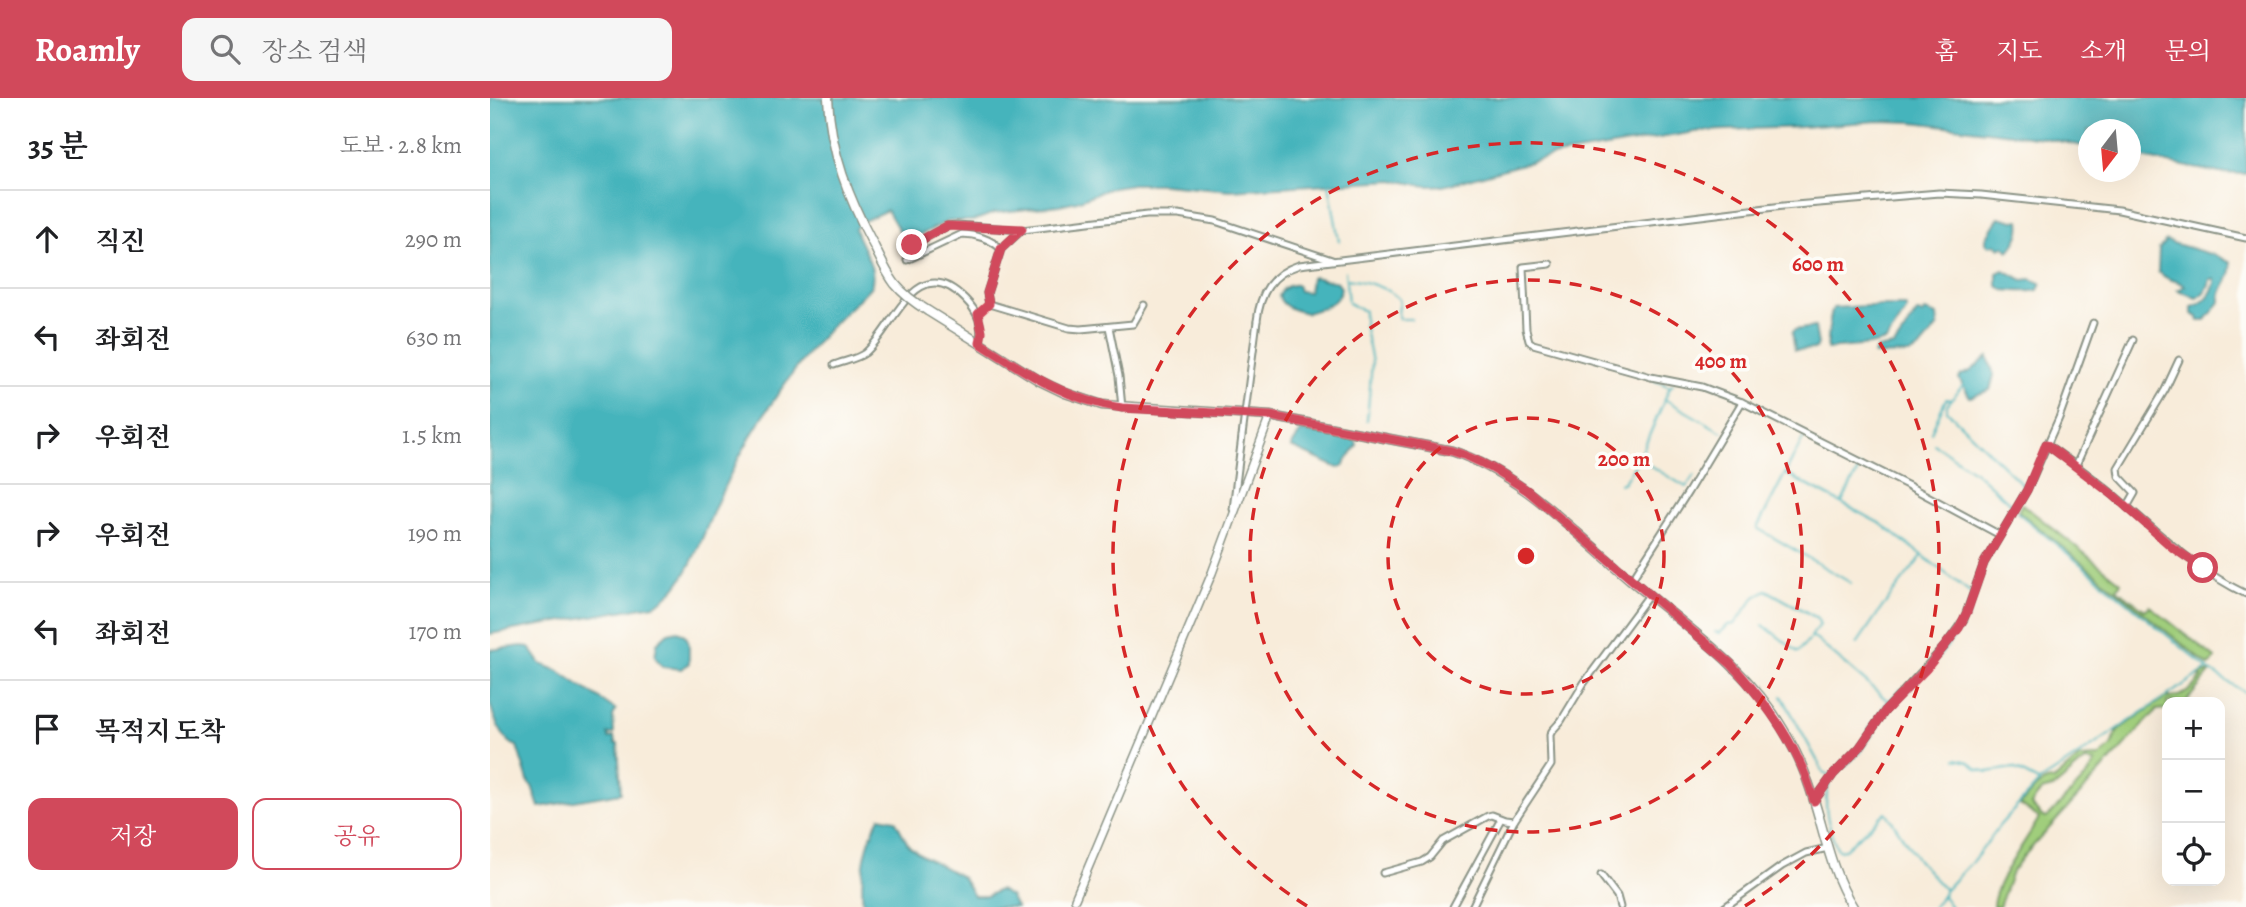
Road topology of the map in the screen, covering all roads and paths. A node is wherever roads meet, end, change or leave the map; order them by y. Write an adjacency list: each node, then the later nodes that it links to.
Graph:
1 (828, 98): 15 (main road, bridge)
2 (1022, 229): 4 (street); 5 (street); 7 (street)
3 (2246, 238): 7 (street)
4 (912, 245)
5 (1001, 249): 6 (street); 9 (street)
6 (907, 260)
7 (1335, 261): 24 (street, bridge)
8 (1550, 264): 18 (street)
9 (989, 304): 11 (street); 13 (street)
10 (1144, 305): 13 (street)
11 (978, 314): 15 (street); 17 (street)
12 (2093, 323): 21 (street)
13 (1109, 327): 19 (street)
14 (2133, 340): 22 (street)
15 (980, 343): 19 (main road)
16 (2179, 360): 23 (street)
17 (834, 365)
18 (1742, 402): 25 (street); 26 (street)
19 (1122, 408): 20 (main road)
20 (1270, 416): 24 (street); 26 (main road)
21 (2046, 444): 22 (street); 25 (street)
22 (2076, 465): 23 (street)
23 (2127, 507): 27 (street)
24 (1232, 516): 35 (street)
25 (2000, 535): 29 (street)
26 (1631, 581): 28 (main road)
27 (2246, 594)
28 (1649, 595): 29 (main road); 31 (street)
29 (1814, 801): 32 (main road)
30 (1501, 819): 31 (street); 33 (street); 36 (street)
31 (1514, 821): 37 (street)
32 (1828, 848): 39 (street); 40 (main road)
33 (1382, 873)
34 (1601, 875): 38 (street)
35 (1075, 899)
36 (1453, 907)
37 (1472, 907)
38 (1620, 907)
39 (1725, 907)
40 (1853, 907)

